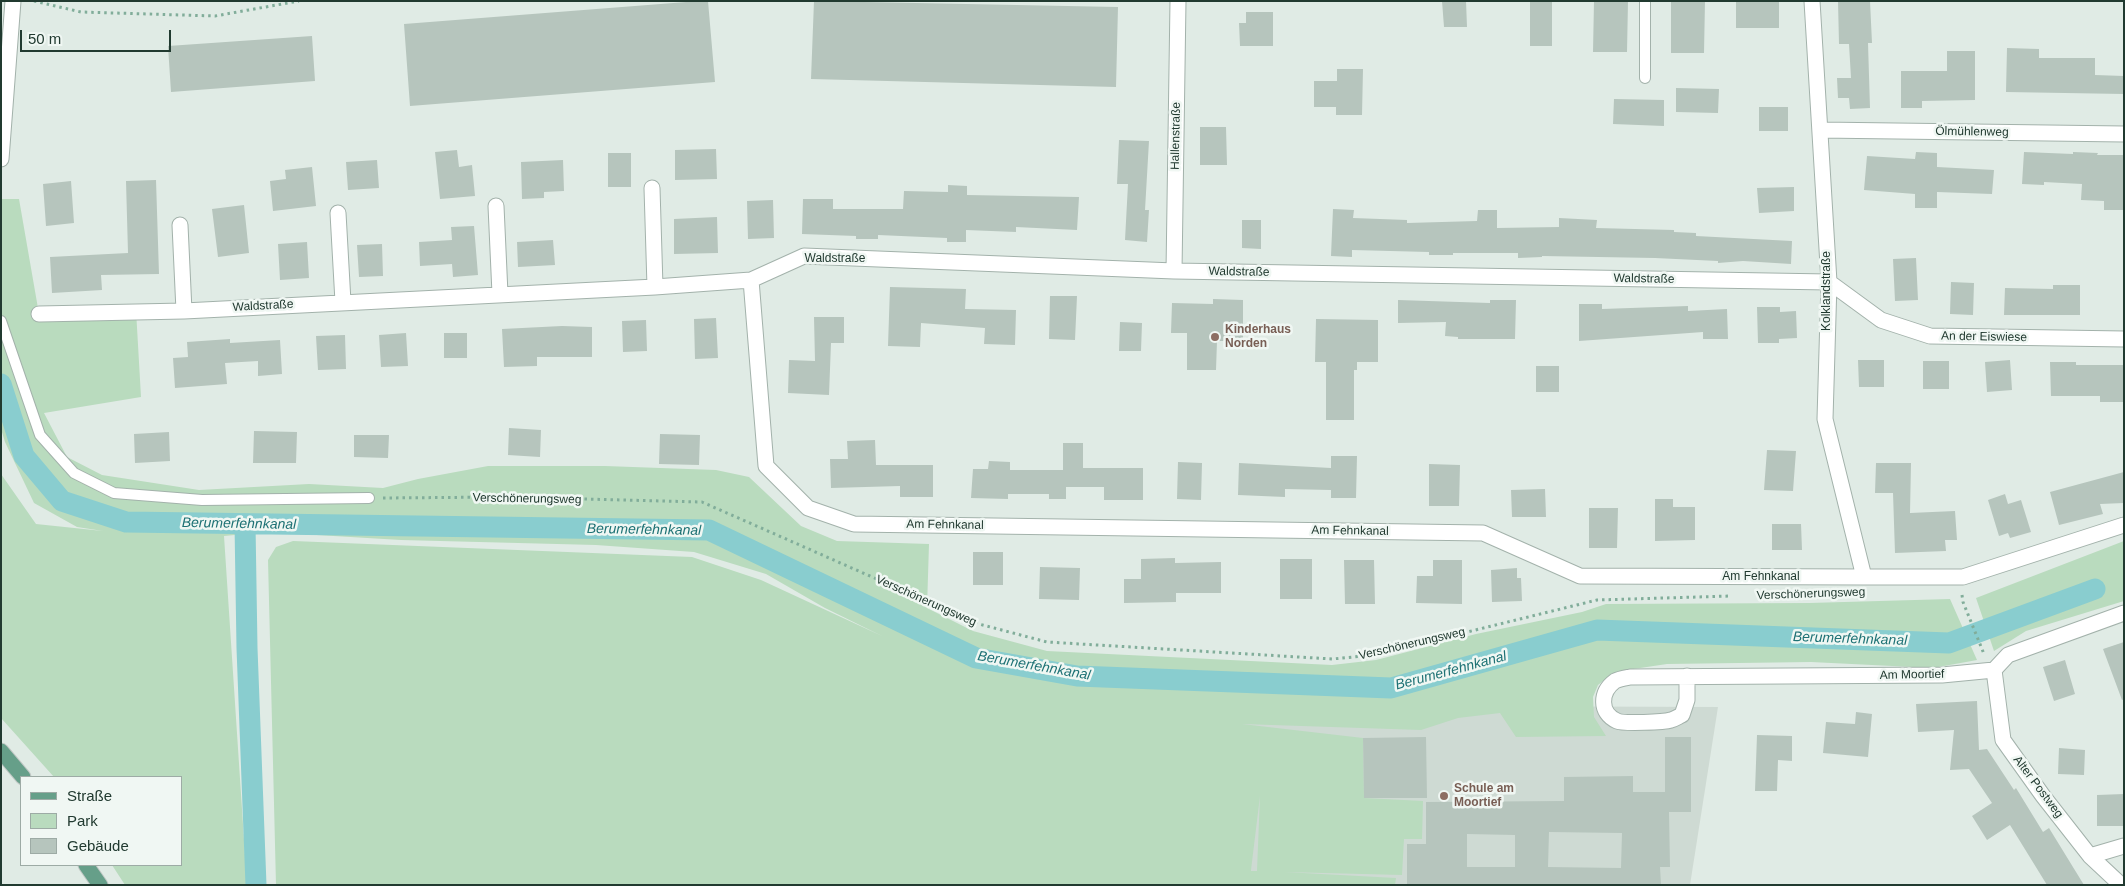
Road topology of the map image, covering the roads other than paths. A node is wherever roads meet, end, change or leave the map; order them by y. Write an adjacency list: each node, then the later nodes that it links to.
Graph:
1 (13, 1): 8 (street)
2 (1178, 1): 13 (street, Hallenstraße)
3 (1645, 1): 5 (lane)
4 (1812, 1): 6 (street, Kolklandstraße)
5 (1645, 78)
6 (1820, 130): 7 (street, Ölmühlenweg); 15 (street, Kolklandstraße)
7 (2124, 134)
8 (1, 159)
9 (652, 188): 16 (street)
10 (496, 206): 17 (street)
11 (338, 213): 18 (street)
12 (180, 225): 19 (street)
13 (1174, 270): 14 (street, Waldstraße); 15 (street, Waldstraße)
14 (751, 280): 16 (street, Waldstraße); 25 (street, Am Fehnkanal)
15 (1829, 282): 22 (street, An der Eiswiese); 25 (street, Kolklandstraße)
16 (655, 287): 17 (street, Waldstraße)
17 (500, 294): 18 (street, Waldstraße)
18 (343, 302): 19 (street, Waldstraße)
19 (184, 311): 20 (street, Waldstraße)
20 (39, 314)
21 (1, 321): 23 (lane)
22 (2124, 339)
23 (368, 498)
24 (2124, 525): 25 (street, Am Fehnkanal)
25 (1864, 577)
26 (2124, 613): 27 (street)
27 (1994, 670): 28 (street, Am Moortief); 32 (street, Alter Postweg)
28 (1687, 676): 28 (street, Am Moortief)
29 (1, 751): 30 (main road)
30 (22, 776)
31 (2124, 846): 32 (street)
32 (2090, 856): 35 (street, Alter Postweg)
33 (87, 866): 34 (main road)
34 (100, 885)
35 (2121, 885)

